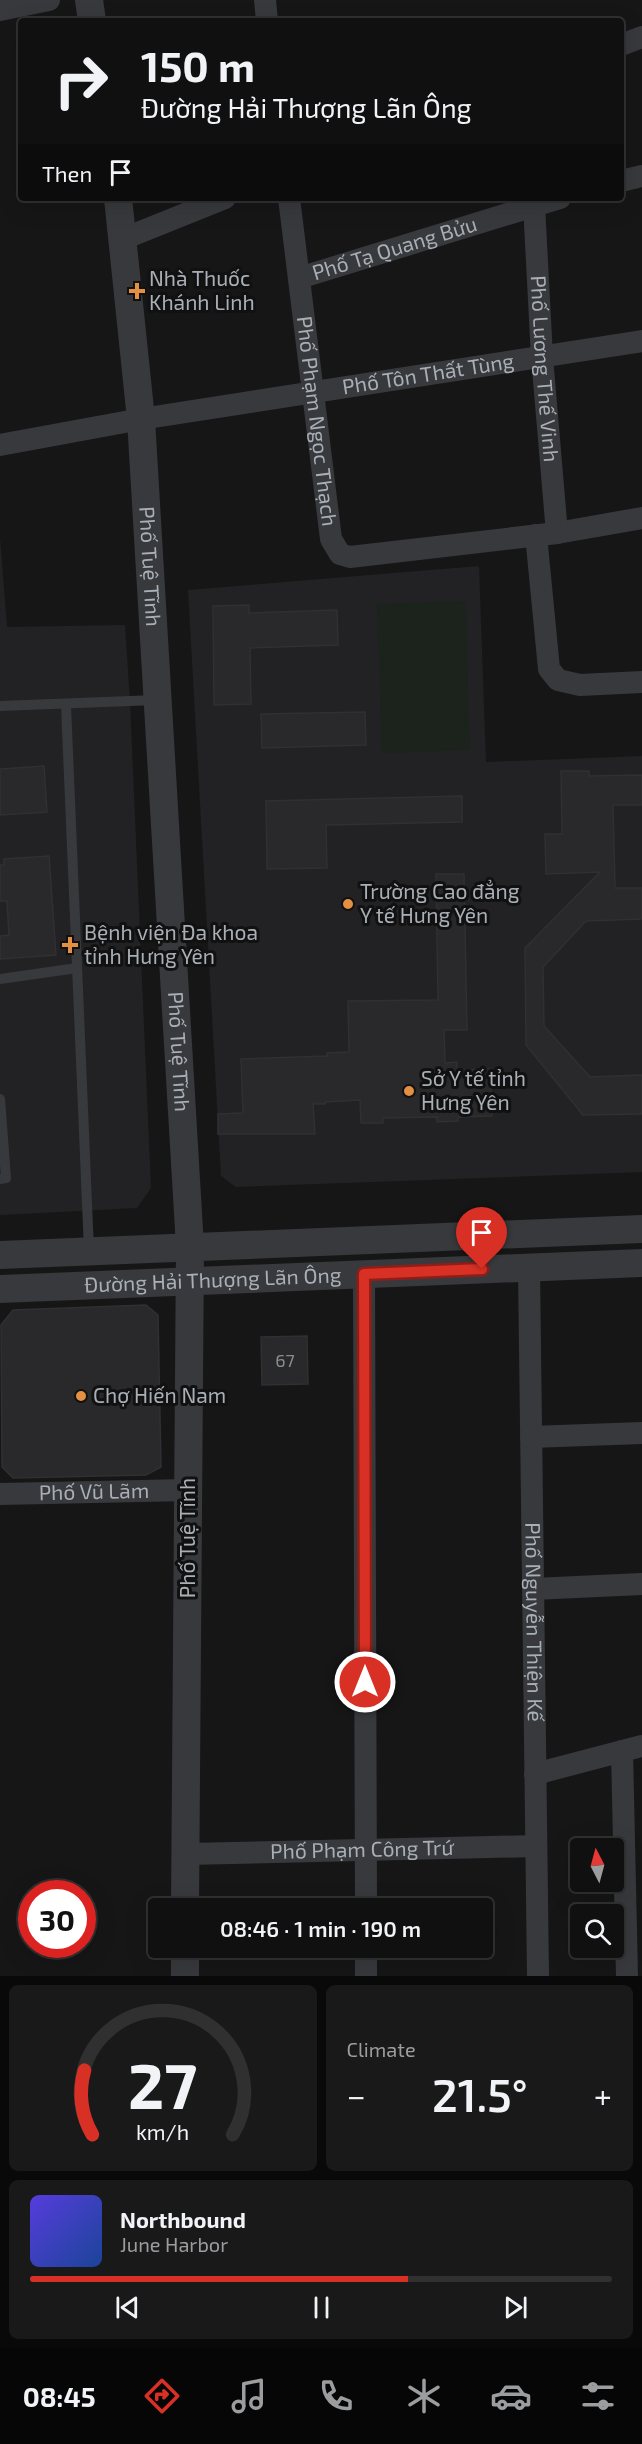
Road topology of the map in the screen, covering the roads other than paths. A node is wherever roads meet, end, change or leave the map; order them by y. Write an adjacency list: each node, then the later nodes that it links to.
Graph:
1 (50, 0): 4 (street)
2 (89, 0): 5 (street)
3 (265, 0): 6 (street)
4 (0, 10)
5 (92, 18)
6 (267, 18)
7 (642, 37): 8 (street)
8 (624, 44)
9 (642, 176): 10 (street)
10 (624, 180)
11 (118, 201): 16 (street, Phố Tuệ Tĩnh)
12 (218, 201): 16 (street)
13 (289, 201): 17 (street, Phố Phạm Ngọc Thạch)
14 (549, 201): 15 (street, Phố Tạ Quang Bửu)
15 (534, 205): 17 (street, Phố Tạ Quang Bửu); 19 (street, Phố Lương Thế Vinh)
16 (123, 239): 21 (street, Phố Tuệ Tĩnh)
17 (299, 278): 20 (street, Phố Phạm Ngọc Thạch)
18 (642, 341): 19 (street, Phố Tôn Thất Tùng)
19 (542, 357): 20 (street, Phố Tôn Thất Tùng); 24 (street, Phố Lương Thế Vinh)
20 (313, 392): 21 (street, Phố Tôn Thất Tùng); 24 (street, Phố Phạm Ngọc Thạch)
21 (141, 419): 22 (street, Phố Tôn Thất Tùng); 26 (street, Phố Tuệ Tĩnh)
22 (0, 445)
23 (642, 518): 24 (street, Phố Phạm Ngọc Thạch)
24 (546, 534): 25 (street, Phố Lương Thế Vinh)
25 (642, 682)
26 (157, 700): 27 (lane); 34 (street, Phố Tuệ Tĩnh)
27 (66, 705): 28 (lane); 29 (lane)
28 (0, 706)
29 (77, 968): 30 (lane); 35 (lane)
30 (0, 979)
31 (0, 1099): 32 (lane)
32 (0, 1179)
33 (642, 1228): 34 (street, Đường Hải Thượng Lãn Ông)
34 (190, 1247): 35 (street, Đường Hải Thượng Lãn Ông); 40 (street, Phố Tuệ Tĩnh)
35 (89, 1251): 36 (street, Đường Hải Thượng Lãn Ông)
36 (0, 1255)
37 (642, 1263): 38 (street, Đường Hải Thượng Lãn Ông)
38 (529, 1268): 39 (street, Đường Hải Thượng Lãn Ông); 43 (street, Phố Nguyễn Thiện Kế)
39 (364, 1274): 40 (street, Đường Hải Thượng Lãn Ông); 51 (street)
40 (189, 1280): 41 (street, Đường Hải Thượng Lãn Ông); 44 (street, Phố Tuệ Tĩnh)
41 (0, 1289)
42 (642, 1433): 43 (street)
43 (531, 1437): 47 (street, Phố Nguyễn Thiện Kế)
44 (188, 1490): 45 (street, Phố Vũ Lãm); 52 (street, Phố Tuệ Tĩnh)
45 (0, 1494)
46 (642, 1584): 47 (street)
47 (533, 1589): 49 (street, Phố Nguyễn Thiện Kế)
48 (632, 1749): 49 (street); 60 (street)
49 (535, 1774): 50 (street, Phố Nguyễn Thiện Kế)
50 (536, 1846): 51 (street, Phố Phạm Công Trứ); 59 (street, Phố Nguyễn Thiện Kế)
51 (366, 1849): 52 (street, Phố Phạm Công Trứ); 54 (street)
52 (186, 1854): 53 (street, Phố Tuệ Tĩnh)
53 (185, 1898)
54 (366, 1898)
55 (185, 1958): 57 (street)
56 (366, 1958): 58 (street)
57 (185, 1976)
58 (366, 1976)
59 (538, 1976)
60 (627, 1976)

